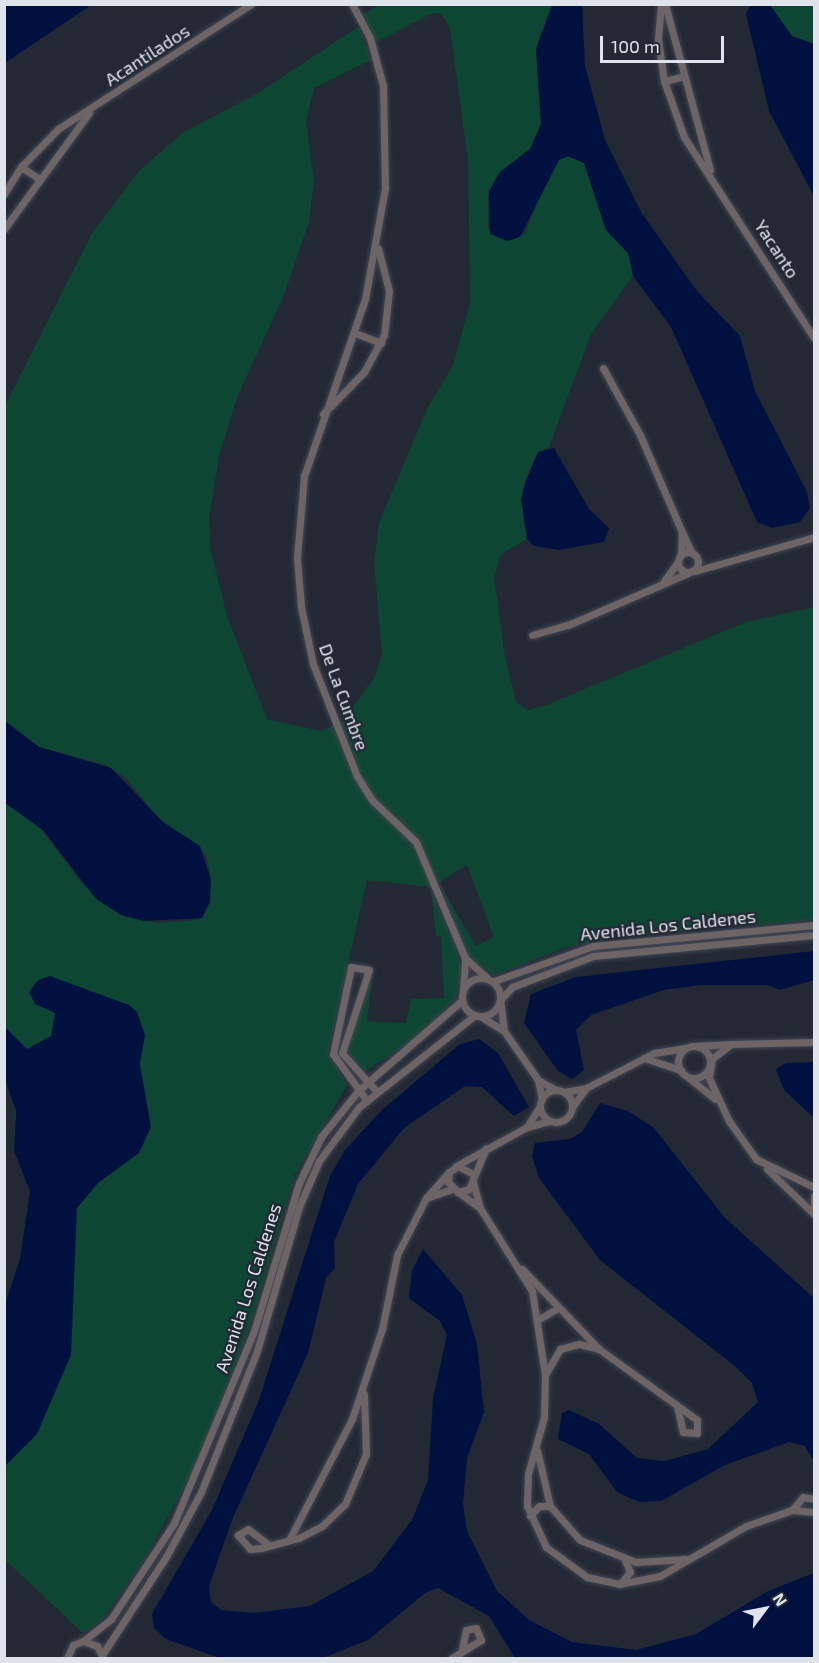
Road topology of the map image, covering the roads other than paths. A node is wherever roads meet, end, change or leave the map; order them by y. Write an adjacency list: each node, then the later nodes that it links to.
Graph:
1 (251, 4): 6 (street, Acantilados)
2 (352, 4): 12 (street, De La Cumbre)
3 (663, 4): 4 (street, Yacanto); 5 (street, Yacanto)
4 (682, 77): 5 (street); 9 (street, Yacanto)
5 (664, 81): 9 (street, Yacanto)
6 (91, 111): 7 (street, Acantilados); 8 (street, Acantilados)
7 (21, 167): 8 (street); 10 (street, Acantilados)
8 (38, 178): 11 (street, Acantilados)
9 (713, 178): 14 (street, Yacanto)
10 (4, 194)
11 (4, 229)
12 (377, 245): 13 (street, De La Cumbre); 15 (street, De La Cumbre)
13 (355, 333): 15 (street); 17 (street, De La Cumbre)
14 (814, 338)
15 (381, 343): 17 (street, De La Cumbre)
16 (603, 368): 18 (street)
17 (321, 416): 28 (street, De La Cumbre)
18 (682, 532): 20 (street); 21 (street)
19 (814, 537): 22 (street)
20 (694, 554): 21 (street); 22 (street); 23 (street)
21 (679, 558): 23 (street); 24 (street)
22 (725, 561): 23 (street)
23 (691, 572): 24 (street)
24 (658, 587): 25 (street)
25 (532, 635)
26 (814, 925): 29 (street, Avenida Los Caldenes)
27 (814, 935): 33 (street, Avenida Los Caldenes)
28 (465, 958): 29 (street); 30 (street)
29 (492, 980): 30 (street, Avenida Los Caldenes); 33 (street)
30 (463, 990): 34 (street)
31 (345, 994): 32 (street); 32 (street); 47 (street)
32 (357, 998): 45 (street)
33 (500, 1000): 35 (street, Avenida Los Caldenes); 36 (street)
34 (460, 1002): 35 (street); 45 (street, Avenida Los Caldenes)
35 (477, 1016): 36 (street); 49 (street, Avenida Los Caldenes)
36 (504, 1031): 44 (street)
37 (814, 1042): 38 (street)
38 (731, 1044): 39 (street); 42 (street)
39 (694, 1046): 40 (street); 42 (street)
40 (686, 1048): 41 (street); 43 (street)
41 (644, 1058): 43 (street); 46 (street)
42 (710, 1066): 43 (street); 52 (street)
43 (684, 1073): 52 (street)
44 (538, 1080): 48 (street); 51 (street)
45 (368, 1082): 47 (street, Avenida Los Caldenes); 49 (street)
46 (586, 1088): 48 (street); 53 (street)
47 (358, 1090): 50 (street); 89 (street, Avenida Los Caldenes)
48 (560, 1091): 51 (street); 53 (street)
49 (377, 1092): 50 (street, Avenida Los Caldenes)
50 (367, 1101): 91 (street, Avenida Los Caldenes)
51 (541, 1103): 54 (street); 55 (street)
52 (720, 1103): 57 (street)
53 (573, 1106): 54 (street)
54 (549, 1121): 55 (street)
55 (527, 1127): 56 (street)
56 (486, 1148): 58 (street); 59 (street)
57 (766, 1166): 61 (street); 66 (street)
58 (452, 1170): 59 (street); 62 (street); 64 (street)
59 (472, 1174): 60 (street)
60 (473, 1182): 62 (street); 65 (street)
61 (814, 1187)
62 (455, 1190): 64 (street); 65 (street)
63 (814, 1196): 66 (street)
64 (426, 1198): 76 (street)
65 (480, 1208): 67 (street)
66 (814, 1213)
67 (522, 1269): 68 (street); 69 (street)
68 (558, 1308): 69 (street); 70 (street)
69 (539, 1319): 71 (street)
70 (573, 1324): 72 (street); 74 (street)
71 (543, 1341): 73 (street); 75 (street)
72 (572, 1344): 73 (street); 74 (street)
73 (560, 1349): 75 (street)
74 (599, 1349): 77 (street)
75 (545, 1375): 78 (street)
76 (364, 1389): 84 (street); 84 (street)
77 (677, 1406)
78 (537, 1449): 80 (street); 83 (street)
79 (814, 1499): 81 (street)
80 (550, 1506): 83 (street); 87 (street)
81 (792, 1510): 82 (street); 86 (street)
82 (814, 1512)
83 (530, 1516): 88 (street)
84 (289, 1540): 85 (street)
85 (269, 1545)
86 (685, 1559): 87 (street); 88 (street)
87 (625, 1560): 88 (street)
88 (619, 1584)
89 (83, 1641): 91 (street); 92 (street, Avenida Los Caldenes)
90 (462, 1650): 93 (street)
91 (102, 1657)
92 (67, 1659)
93 (452, 1659)

